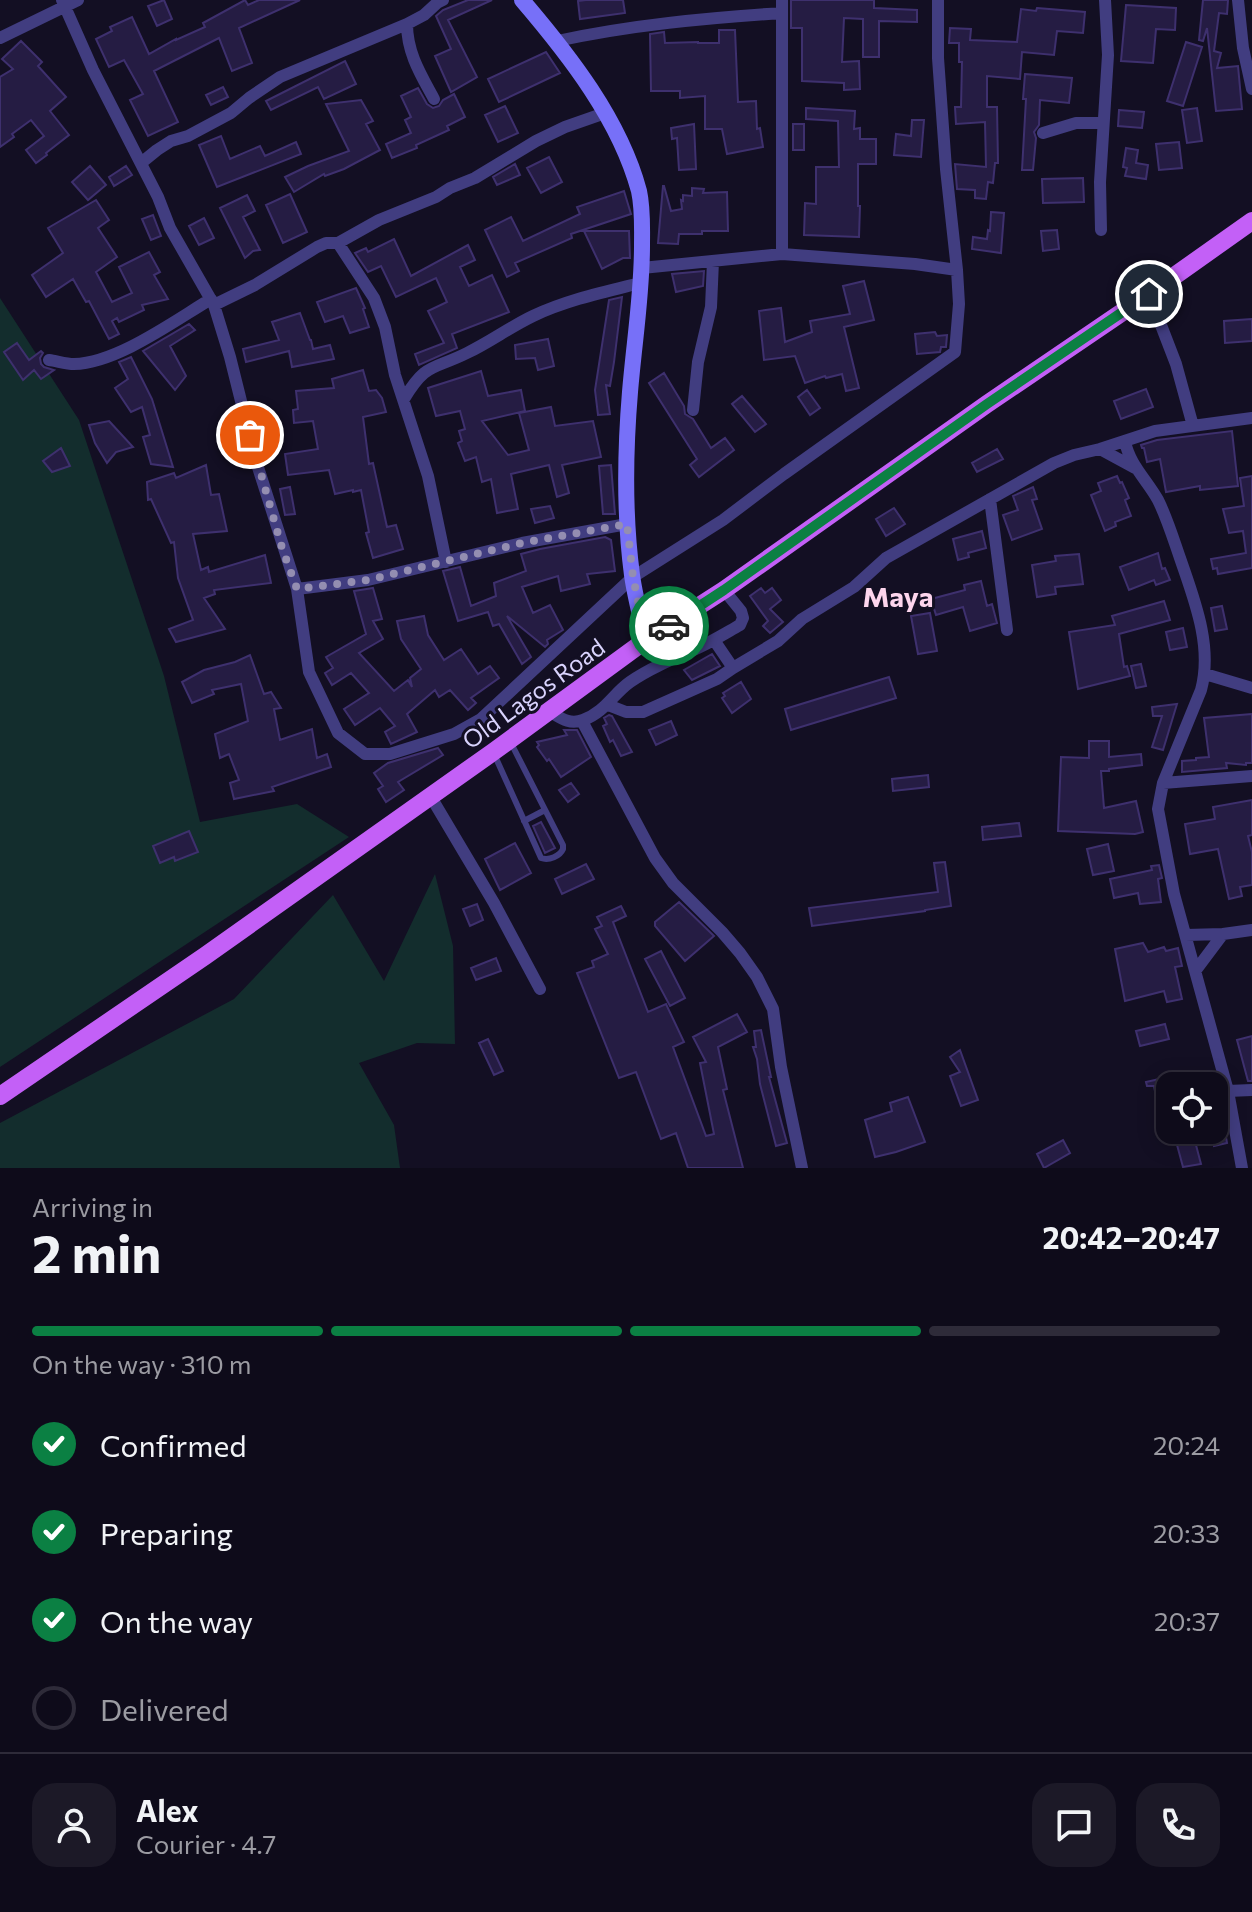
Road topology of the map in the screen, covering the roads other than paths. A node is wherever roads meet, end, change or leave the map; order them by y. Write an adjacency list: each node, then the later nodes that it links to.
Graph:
1 (78, 0): 7 (street)
2 (443, 0): 9 (street)
3 (522, 0): 11 (street)
4 (938, 0): 23 (street)
5 (1105, 0): 15 (street)
6 (1238, 0): 12 (street)
7 (64, 4): 10 (street); 17 (street)
8 (782, 6): 11 (street); 21 (street)
9 (407, 24): 13 (street); 17 (street)
10 (0, 38)
11 (557, 41): 14 (street)
12 (1252, 89)
13 (434, 99)
14 (605, 113): 20 (street); 24 (street)
15 (1103, 123): 16 (street); 19 (street)
16 (1043, 133)
17 (141, 163): 26 (street)
18 (1252, 221): 25 (main road, Old Lagos Road)
19 (1101, 230)
20 (338, 243): 26 (street); 28 (street)
21 (782, 254): 22 (street); 23 (street)
22 (713, 261): 24 (street); 29 (street)
23 (957, 270): 38 (street)
24 (641, 276): 28 (street); 36 (street)
25 (1149, 294): 31 (street); 40 (main road, Old Lagos Road)
26 (212, 302): 27 (street); 39 (street)
27 (49, 360)
28 (404, 399): 37 (street)
29 (693, 410)
30 (1252, 418): 31 (street)
31 (1193, 426): 32 (street)
32 (1125, 441): 33 (street); 34 (street)
33 (1100, 449): 34 (street); 35 (street)
34 (1138, 470): 45 (street)
35 (990, 499): 41 (street); 44 (street)
36 (627, 524): 37 (street); 38 (street)
37 (446, 562): 39 (street)
38 (633, 577): 39 (street); 42 (street)
39 (297, 589)
40 (724, 590): 42 (main road, Old Lagos Road); 43 (street)
41 (1007, 630)
42 (646, 640): 48 (main road, Old Lagos Road)
43 (714, 640): 44 (street); 47 (street)
44 (733, 668): 47 (street)
45 (1205, 674): 46 (street); 53 (street)
46 (1252, 688)
47 (608, 705): 49 (street)
48 (549, 711): 49 (street); 50 (main road, Old Lagos Road)
49 (582, 721): 66 (street)
50 (510, 740): 51 (main road, Old Lagos Road); 55 (lane)
51 (493, 752): 54 (main road, Old Lagos Road); 56 (lane)
52 (1252, 776): 53 (street)
53 (1163, 783): 59 (street)
54 (431, 797): 61 (street); 65 (main road, Old Lagos Road)
55 (545, 810): 56 (lane); 56 (lane)
56 (524, 821)
57 (1252, 930): 58 (street)
58 (1223, 934): 59 (street); 60 (street)
59 (1186, 935): 60 (street)
60 (1196, 970): 62 (street)
61 (540, 989)
62 (1223, 1072)
63 (1252, 1090): 64 (street)
64 (1228, 1091): 67 (street)
65 (0, 1096)
66 (802, 1168)
67 (1242, 1168)

